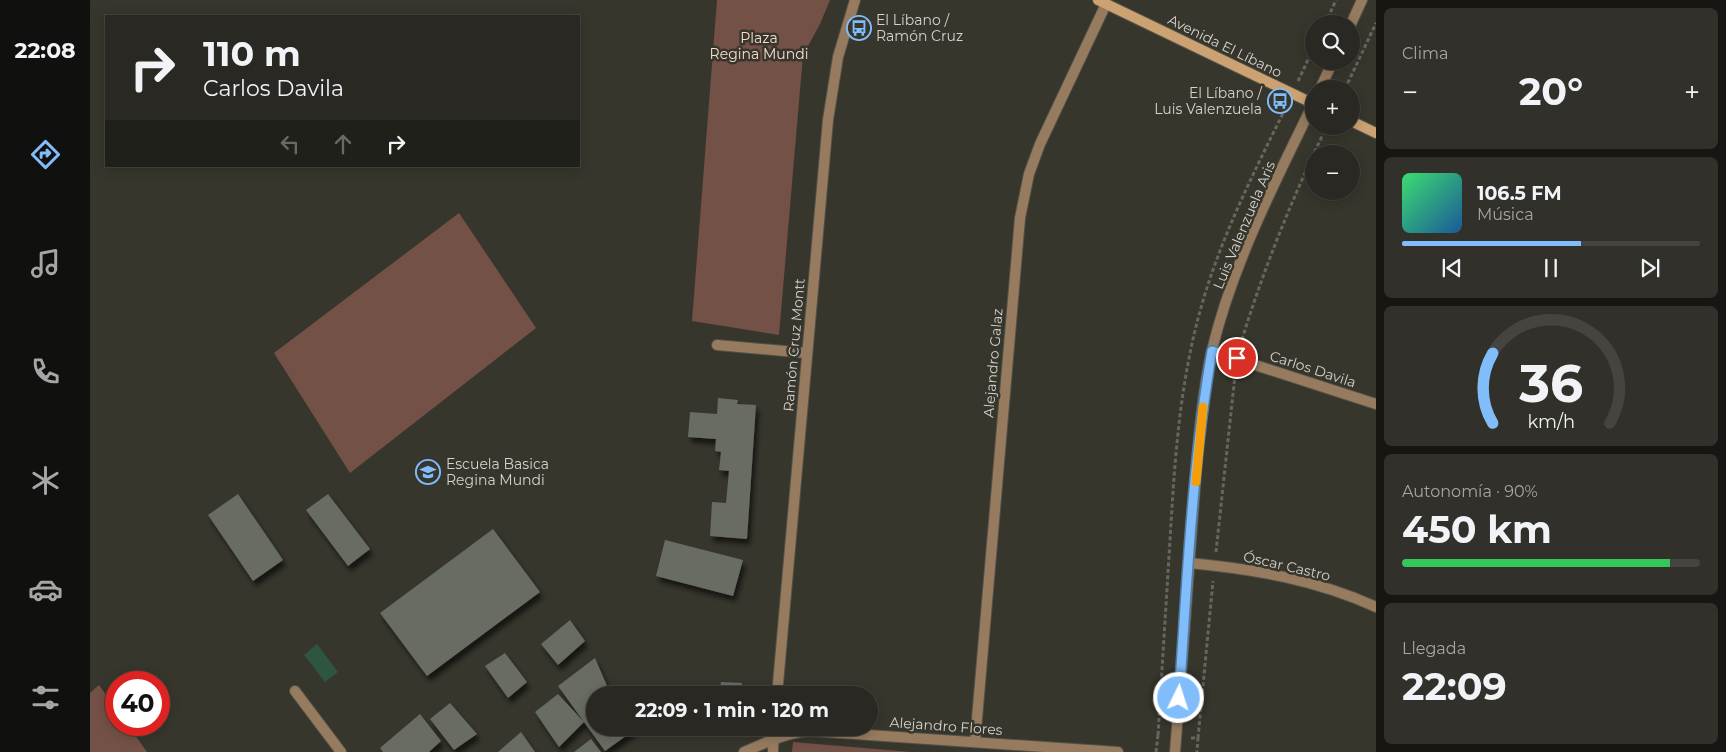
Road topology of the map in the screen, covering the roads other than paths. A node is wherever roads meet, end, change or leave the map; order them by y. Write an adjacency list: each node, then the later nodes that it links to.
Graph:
1 (855, 0): 11 (street, Ramón Cruz Montt)
2 (1362, 0): 4 (street)
3 (1102, 2): 5 (main road, Avenida El Líbano); 19 (street, Alejandro Galaz)
4 (1355, 15)
5 (1305, 99)
6 (1305, 122): 10 (street, Luis Valenzuela Aris)
7 (1360, 125): 8 (main road)
8 (1376, 133)
9 (717, 345): 11 (street)
10 (1212, 351): 12 (street, Carlos Davila); 13 (street, Luis Valenzuela Aris)
11 (807, 354): 15 (street, Ramón Cruz Montt)
12 (1376, 404)
13 (1190, 563): 14 (street, Óscar Castro); 24 (street, Luis Valenzuela Aris)
14 (1376, 607)
15 (778, 686)
16 (295, 691): 20 (street)
17 (773, 736): 18 (street)
18 (773, 740): 19 (street, Alejandro Flores); 21 (street, Alejandro Flores); 22 (street)
19 (974, 742): 23 (street, Alejandro Flores)
20 (341, 752)
21 (744, 752)
22 (773, 752)
23 (1118, 752)
24 (1175, 752)

